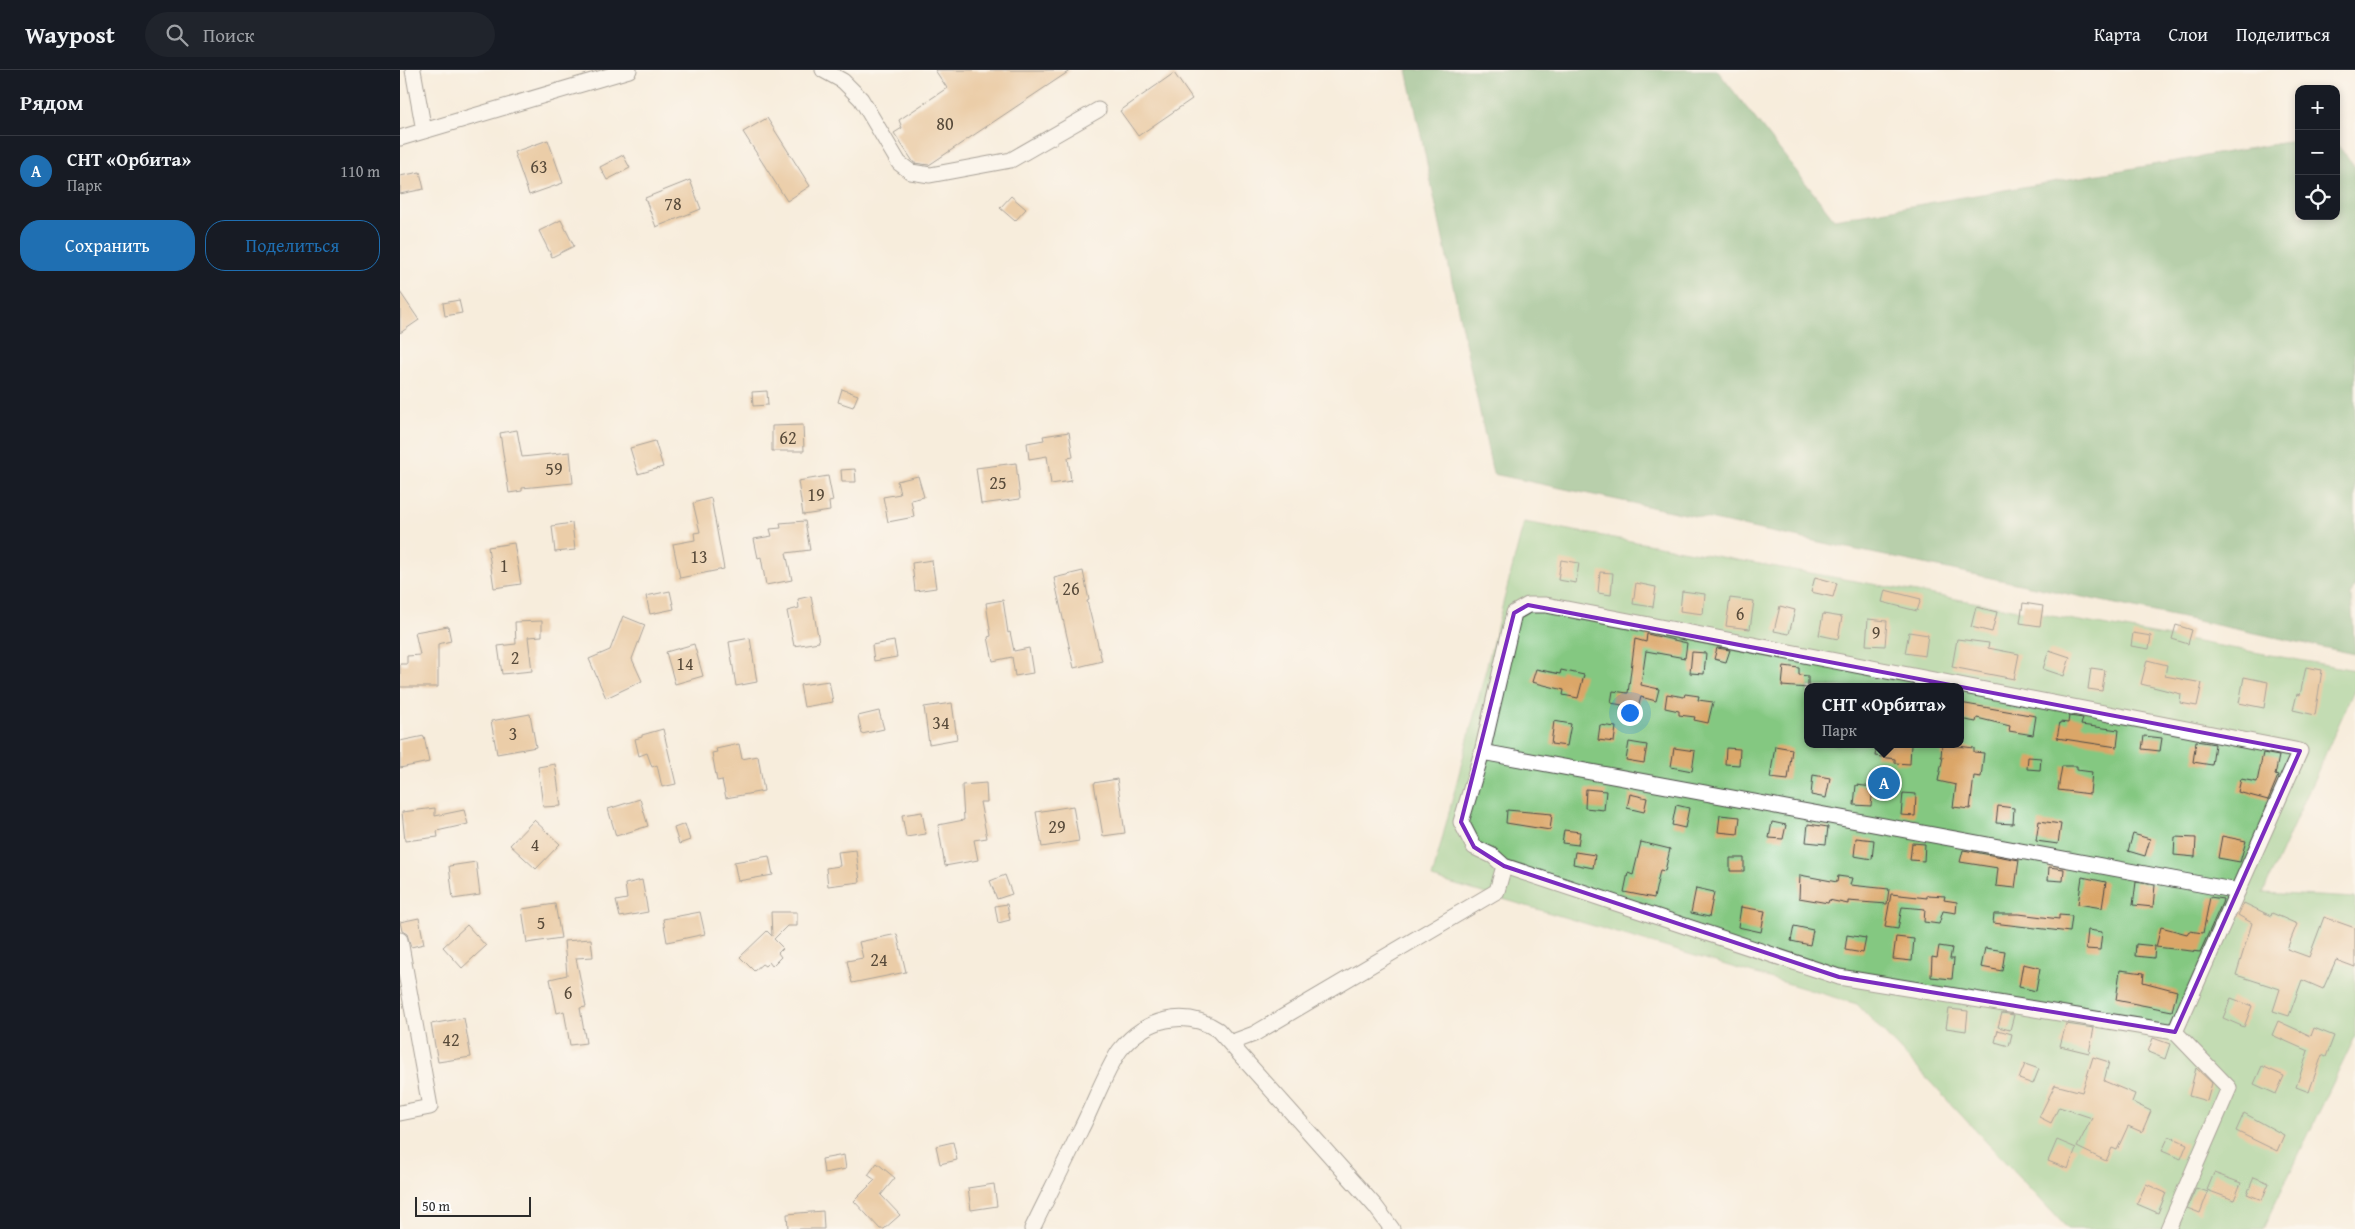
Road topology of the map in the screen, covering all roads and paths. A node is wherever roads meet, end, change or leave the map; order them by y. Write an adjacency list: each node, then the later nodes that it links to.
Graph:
1 (413, 70): 5 (street)
2 (629, 70): 5 (street)
3 (823, 70): 4 (street)
4 (1098, 110)
5 (424, 131): 6 (street)
6 (400, 138)
7 (1949, 683): 9 (street)
8 (1964, 686): 11 (street)
9 (1482, 752): 10 (street); 11 (street)
10 (1504, 866): 13 (street); 14 (street)
11 (2238, 891): 13 (street)
12 (400, 940): 15 (street)
13 (2175, 1032): 18 (street)
14 (1230, 1043): 16 (street); 17 (street)
15 (400, 1113)
16 (1032, 1229)
17 (1392, 1229)
18 (2168, 1229)

